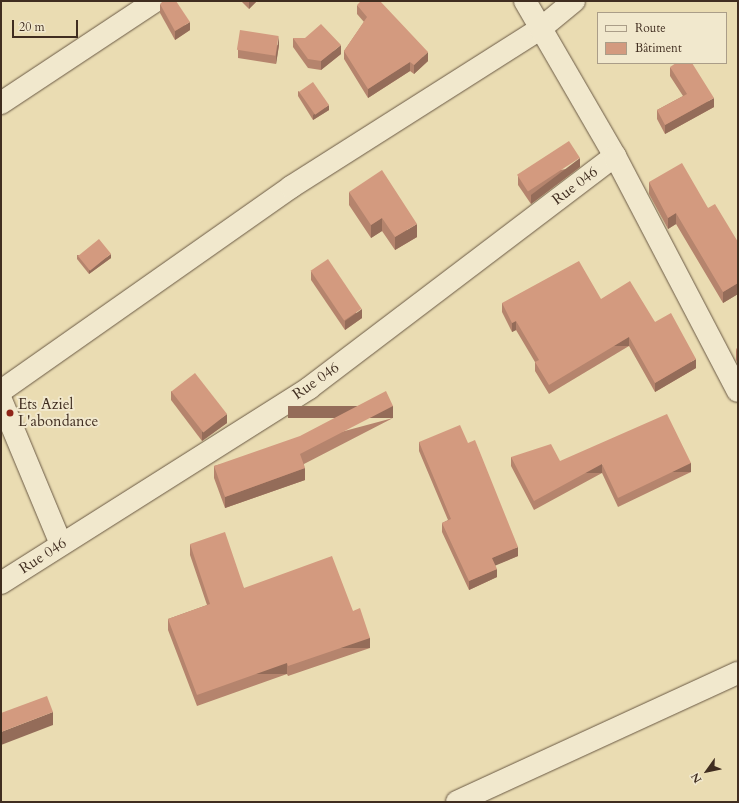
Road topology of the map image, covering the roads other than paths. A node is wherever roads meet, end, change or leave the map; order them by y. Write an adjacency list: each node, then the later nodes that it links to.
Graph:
1 (155, 1): 5 (street)
2 (525, 1): 4 (street)
3 (574, 1): 4 (street)
4 (540, 29): 6 (street); 7 (street)
5 (1, 103)
6 (615, 156): 8 (street); 10 (street, Rue 046 / Rue 046)
7 (1, 391)
8 (738, 391)
9 (1, 400): 10 (street)
10 (61, 544): 11 (street, Rue 046 / Rue 046)
11 (1, 583)
12 (738, 673): 13 (street)
13 (457, 802)

